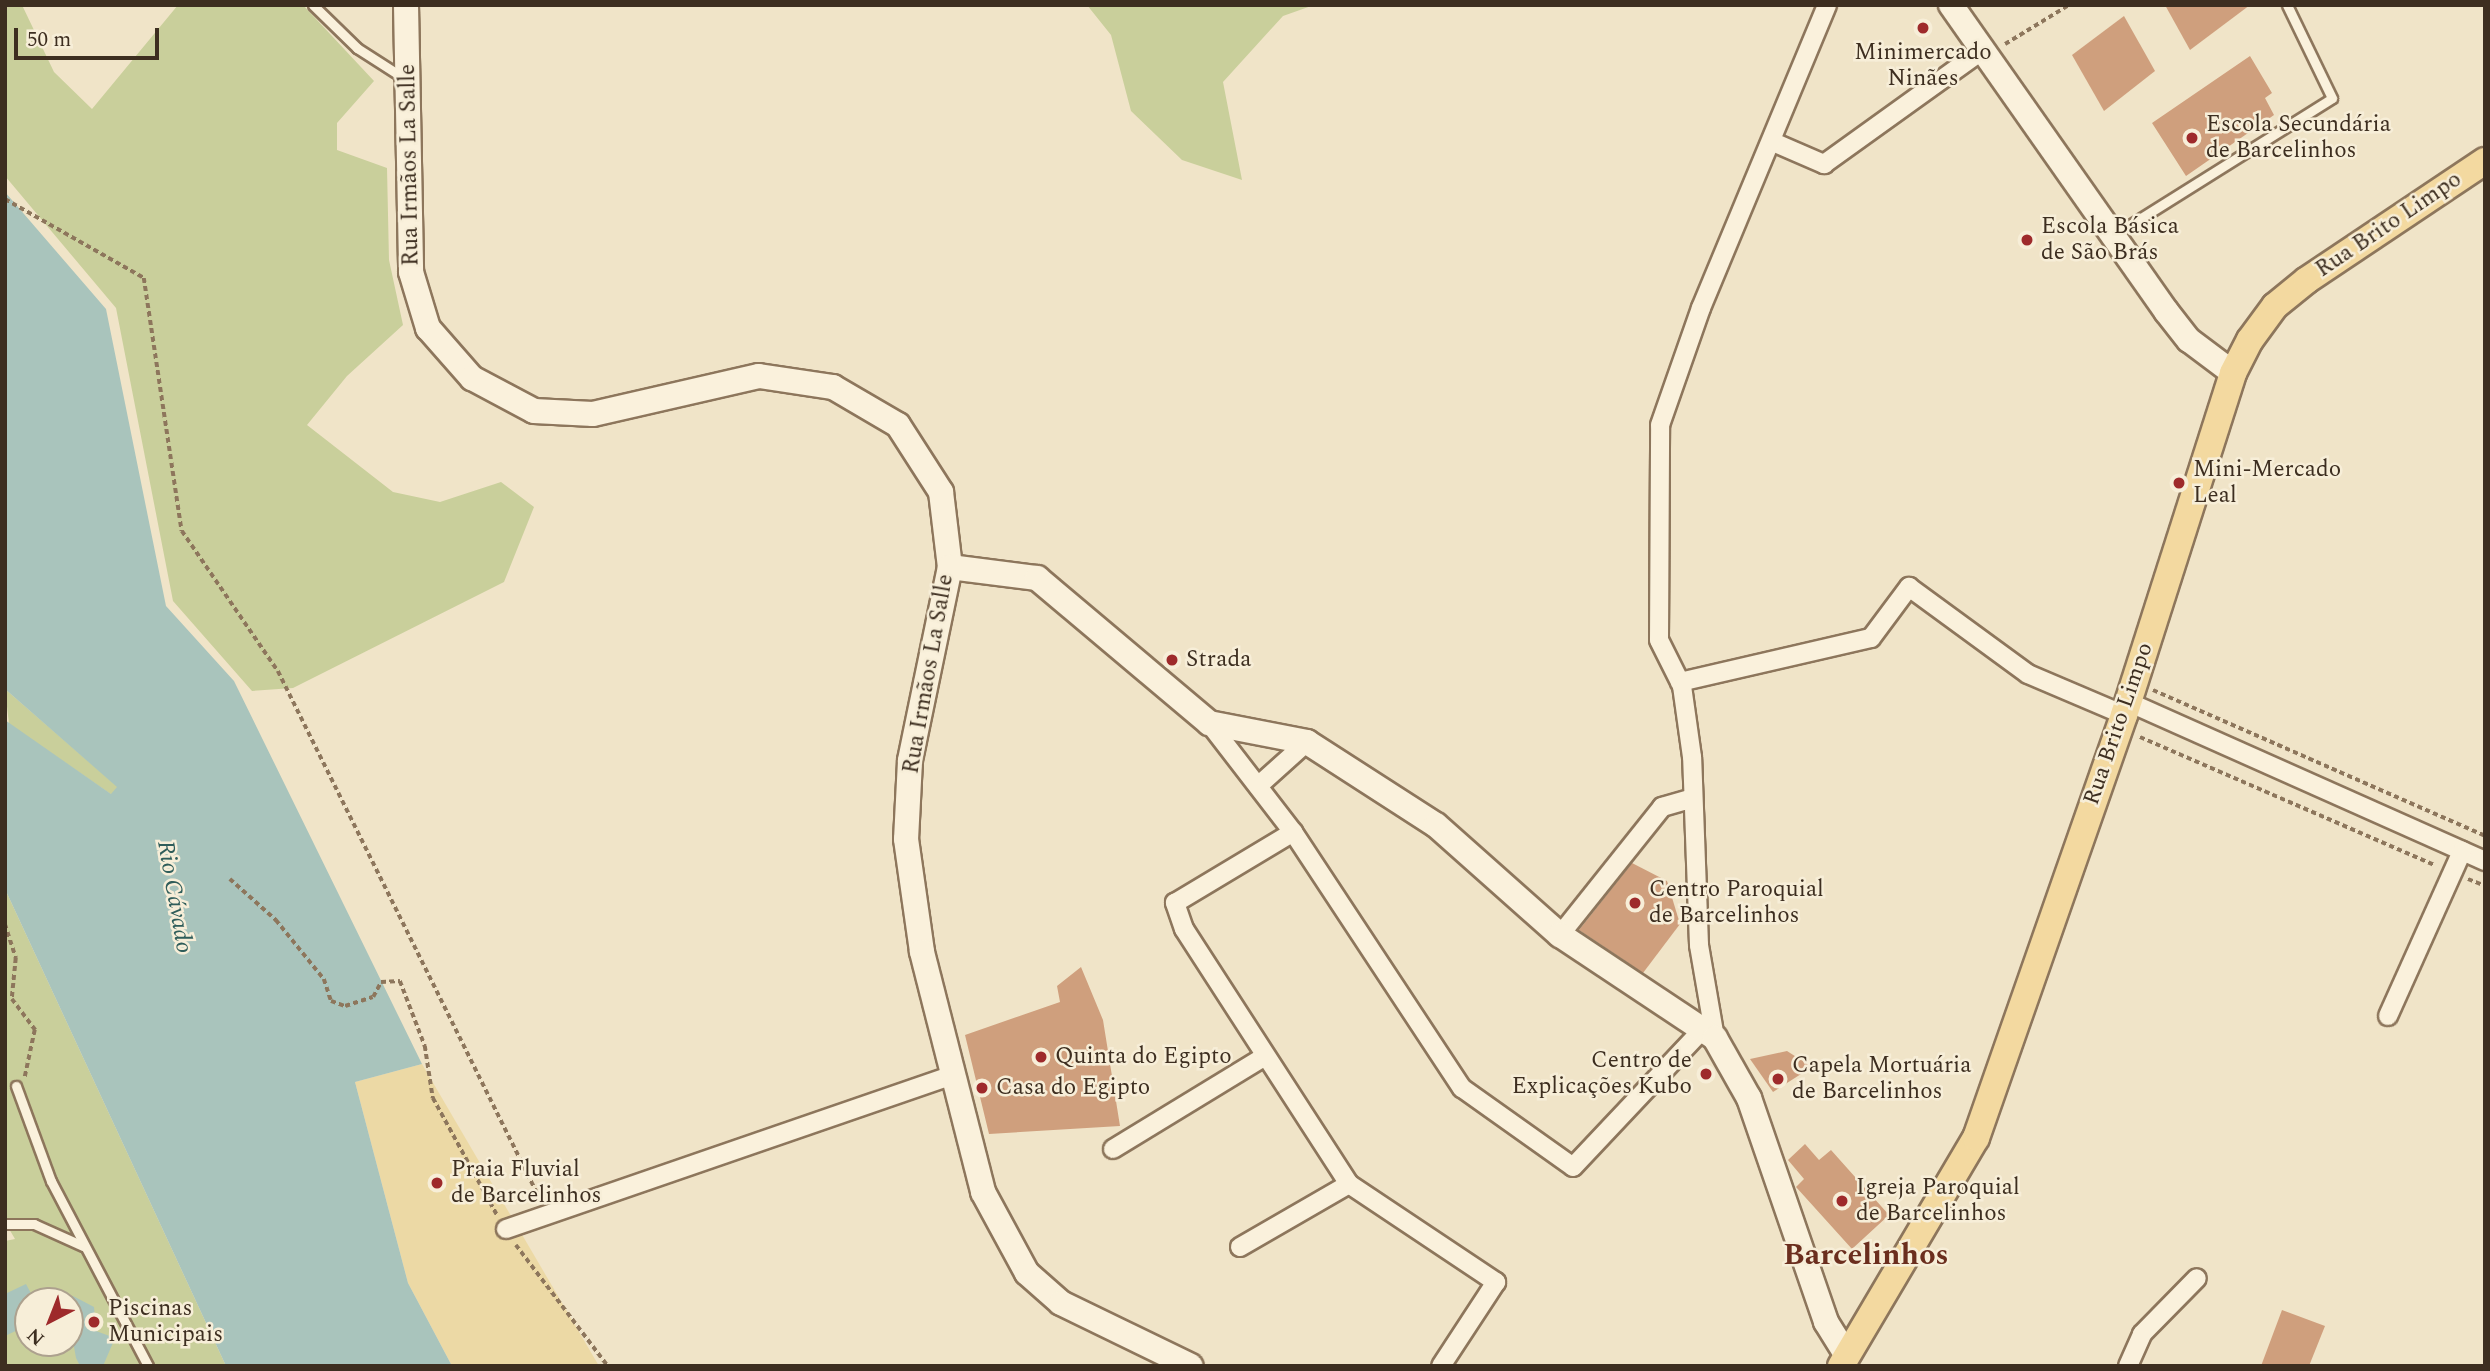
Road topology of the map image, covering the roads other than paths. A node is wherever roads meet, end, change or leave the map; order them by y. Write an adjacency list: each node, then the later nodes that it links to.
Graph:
1 (313, 5): 7 (lane)
2 (406, 5): 7 (main road, Rua Irmãos La Salle)
3 (1826, 5): 8 (street)
4 (1951, 5): 6 (main road)
5 (2287, 5): 10 (lane)
6 (1981, 51): 8 (street); 10 (main road)
7 (408, 80): 12 (main road, Rua Irmãos La Salle)
8 (1773, 142): 13 (street)
9 (2485, 161): 11 (main road, Rua Brito Limpo)
10 (2112, 236): 11 (main road)
11 (2233, 373): 14 (main road, Rua Brito Limpo)
12 (950, 567): 15 (main road); 26 (main road, Rua Irmãos La Salle)
13 (1680, 682): 14 (street); 18 (street)
14 (2124, 715): 20 (street); 35 (main road, Rua Brito Limpo)
15 (1209, 723): 16 (main road); 17 (street)
16 (1307, 742): 17 (street); 22 (main road)
17 (1258, 786): 19 (street)
18 (1690, 799): 22 (street); 24 (street)
19 (1293, 832): 24 (street); 25 (street)
20 (2462, 851): 21 (street); 23 (street)
21 (2485, 861)
22 (1560, 935): 24 (main road)
23 (2388, 1016)
24 (1708, 1034): 35 (main road)
25 (1265, 1057): 28 (street); 29 (street)
26 (953, 1075): 31 (street); 37 (main road, Rua Irmãos La Salle)
27 (16, 1086): 32 (lane)
28 (1113, 1149)
29 (1349, 1184): 33 (street); 38 (street)
30 (5, 1224): 32 (lane)
31 (506, 1229)
32 (84, 1246): 36 (lane)
33 (1240, 1247)
34 (2197, 1278): 39 (street)
35 (1849, 1362)
36 (148, 1366)
37 (1191, 1366)
38 (1441, 1366)
39 (2128, 1366)

